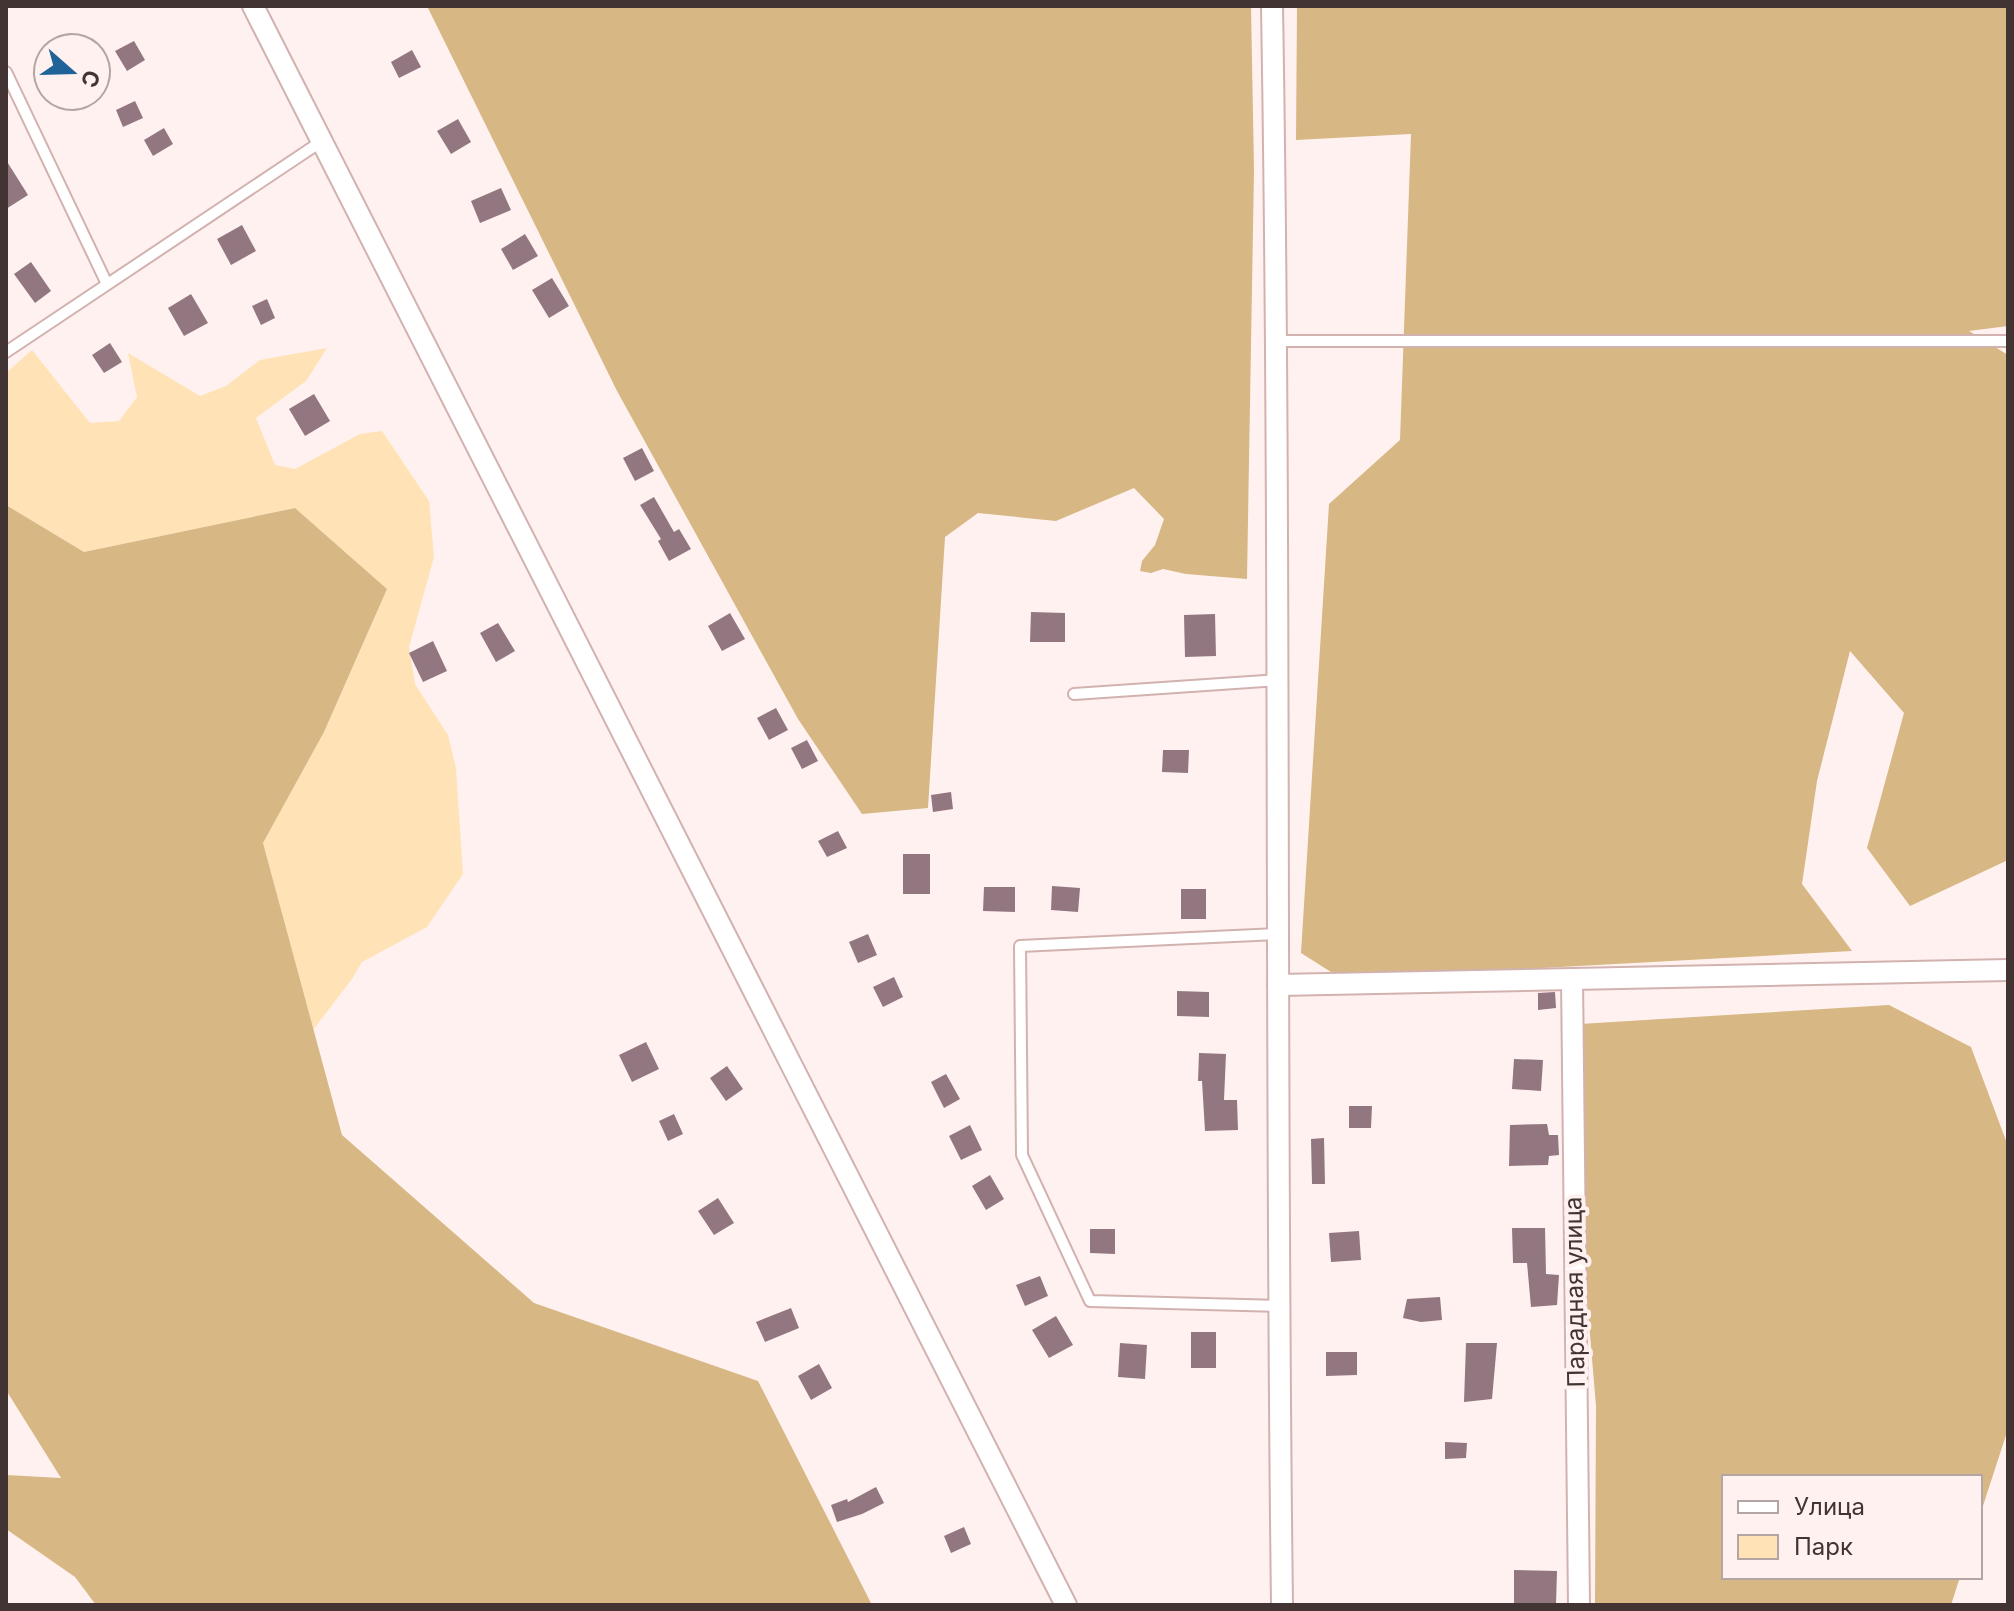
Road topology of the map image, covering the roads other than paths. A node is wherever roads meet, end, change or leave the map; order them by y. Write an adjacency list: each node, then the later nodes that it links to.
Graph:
1 (253, 6): 4 (street)
2 (1272, 6): 6 (street)
3 (6, 72): 5 (lane)
4 (322, 141): 5 (lane); 16 (street)
5 (107, 284): 8 (lane)
6 (1278, 341): 7 (lane); 9 (street)
7 (2008, 341)
8 (6, 352)
9 (1279, 680): 10 (lane); 11 (street)
10 (1074, 694)
11 (1278, 934): 14 (street); 15 (lane)
12 (2008, 970): 13 (street)
13 (1572, 979): 14 (street); 18 (street, Парадная улица)
14 (1278, 985): 15 (street)
15 (1278, 1306): 17 (street)
16 (1066, 1605)
17 (1282, 1605)
18 (1579, 1605)

